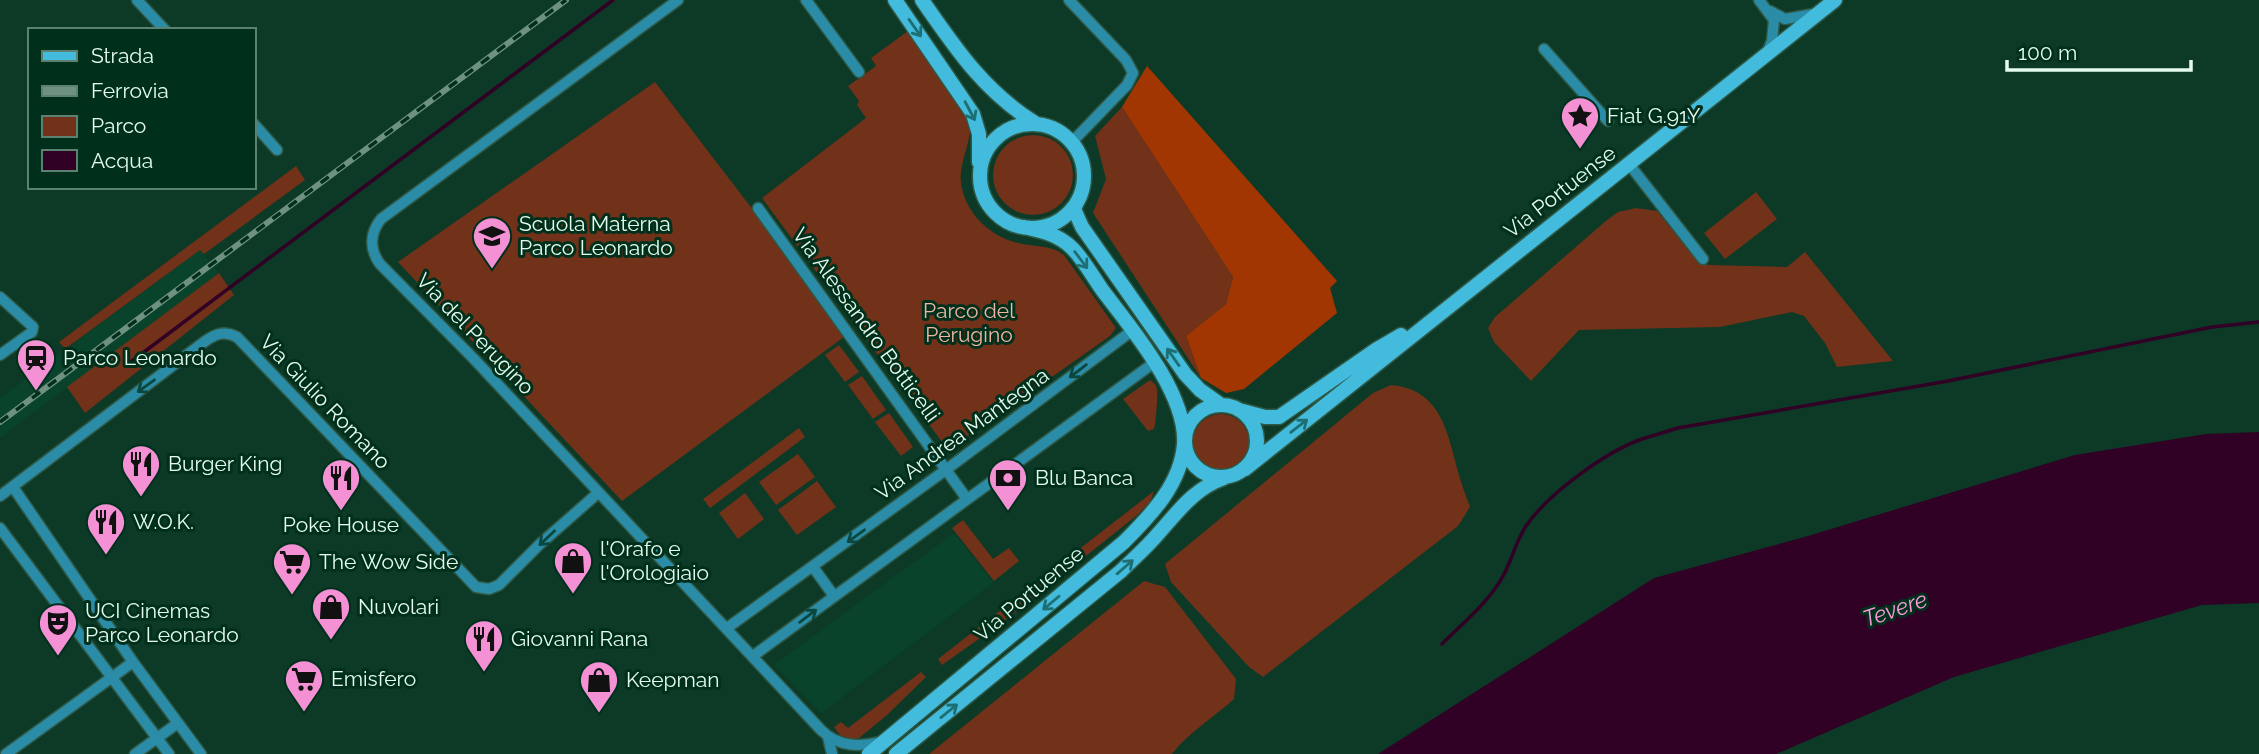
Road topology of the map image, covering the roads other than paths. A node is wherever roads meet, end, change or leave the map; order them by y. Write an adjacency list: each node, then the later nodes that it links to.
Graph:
1 (137, 0): 11 (street)
2 (678, 0): 38 (street, Via del Perugino)
3 (806, 0): 14 (street)
4 (895, 0): 21 (street, one-way to 21)
5 (922, 0): 16 (street)
6 (1069, 0): 18 (street)
7 (1759, 0): 9 (street)
8 (1835, 0): 10 (street, Via Portuense)
9 (1767, 10): 10 (street); 13 (street)
10 (1823, 10): 13 (street, Via Portuense)
11 (163, 28)
12 (1544, 49): 15 (street)
13 (1766, 56): 20 (street, Via Portuense)
14 (859, 72)
15 (1608, 121)
16 (1035, 124): 18 (street); 21 (street)
17 (256, 126): 19 (street)
18 (1072, 142): 22 (street)
19 (277, 149)
20 (1629, 164): 25 (street); 27 (street, Via Portuense)
21 (979, 174): 24 (street)
22 (1077, 202): 24 (street); 31 (street, one-way to 22)
23 (758, 208): 34 (street, Via Alessandro Botticelli)
24 (1024, 227): 28 (street, one-way to 28)
25 (1703, 259)
26 (0, 297): 29 (street)
27 (1442, 312): 32 (street, Via Portuense); 35 (street, Via Portuense, one-way to 27)
28 (1133, 330): 30 (street); 34 (street, Via Andrea Mantegna, one-way to 34)
29 (0, 355)
30 (1155, 362): 33 (street); 40 (street)
31 (1221, 405): 32 (street); 33 (street)
32 (1239, 410): 35 (street)
33 (1185, 442): 36 (street); 51 (street, Via Portuense, one-way to 51)
34 (947, 469): 40 (street, Via Alessandro Botticelli); 42 (street, Via Andrea Mantegna, one-way to 42)
35 (1245, 469): 36 (street)
36 (1224, 478): 58 (street, Via Portuense, one-way to 36)
37 (13, 486): 38 (street, Via Giulio Romano, one-way to 37); 39 (street, Via Giulio Romano); 46 (street)
38 (598, 493): 44 (street, Via del Perugino)
39 (0, 496)
40 (967, 499): 43 (street)
41 (0, 528): 47 (street)
42 (813, 567): 43 (street); 44 (street, Via Andrea Mantegna)
43 (834, 596): 45 (street, one-way to 43)
44 (727, 628): 45 (street, Via del Perugino)
45 (753, 656): 49 (street, Via del Perugino)
46 (133, 662): 47 (street); 48 (street)
47 (113, 676): 50 (street); 52 (street)
48 (178, 723): 50 (street); 55 (street)
49 (828, 737): 51 (street); 56 (street, Via del Perugino)
50 (157, 738): 53 (street); 54 (street)
51 (885, 741): 57 (street, Via Portuense)
52 (6, 754)
53 (135, 754)
54 (169, 754)
55 (201, 754)
56 (832, 754)
57 (869, 754)
58 (896, 754)

